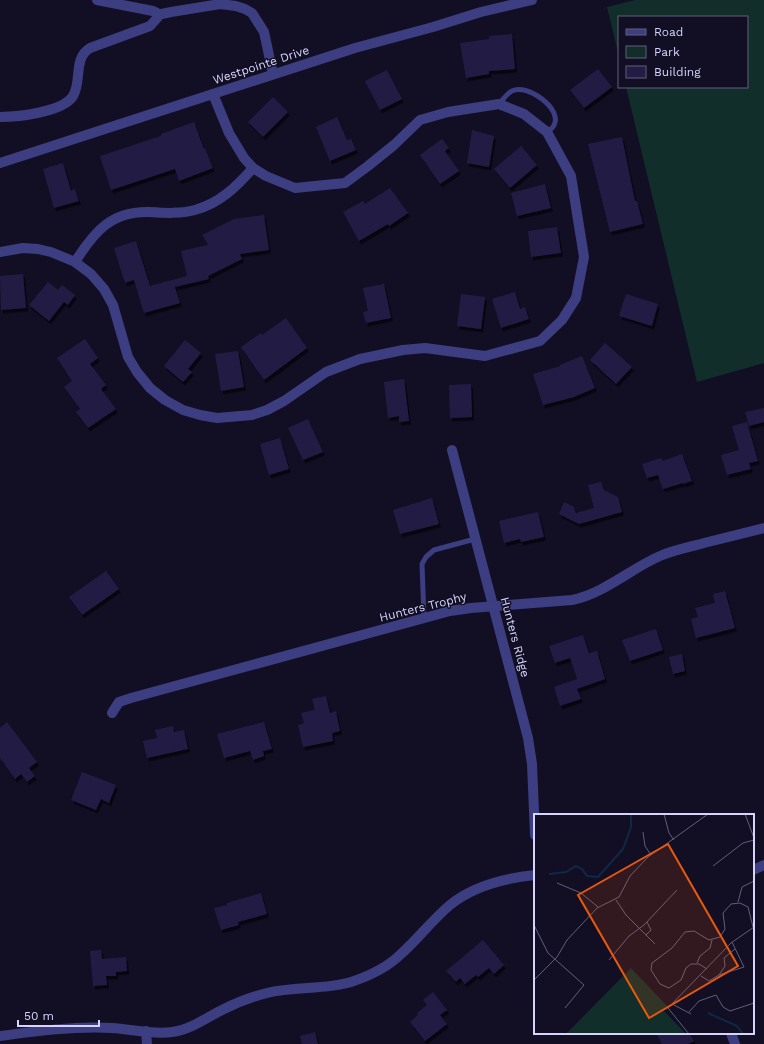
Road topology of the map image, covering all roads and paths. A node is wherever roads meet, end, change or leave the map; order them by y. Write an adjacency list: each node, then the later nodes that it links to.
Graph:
1 (97, 0): 3 (street)
2 (532, 0): 4 (street, Westpointe Drive)
3 (157, 15): 4 (street); 7 (street)
4 (273, 74): 5 (street, Westpointe Drive)
5 (213, 94): 9 (street, Westpointe Drive); 10 (street)
6 (498, 104): 8 (street); 8 (lane); 10 (street)
7 (0, 117)
8 (547, 132): 12 (street)
9 (0, 162)
10 (254, 168): 12 (street)
11 (0, 252): 12 (street)
12 (75, 262)
13 (452, 450): 15 (street, Hunters Ridge)
14 (764, 528): 16 (street, Hunters Trophy)
15 (476, 539): 16 (street, Hunters Ridge); 17 (lane)
16 (493, 606): 17 (street, Hunters Trophy); 19 (street, Hunters Ridge)
17 (424, 618): 18 (street, Hunters Trophy)
18 (112, 713)
19 (534, 814)
20 (764, 865): 21 (street)
21 (754, 870)
22 (534, 875): 23 (street)
23 (146, 1031): 25 (street); 26 (street)
24 (731, 1034): 27 (street)
25 (0, 1036)
26 (147, 1044)
27 (735, 1044)

